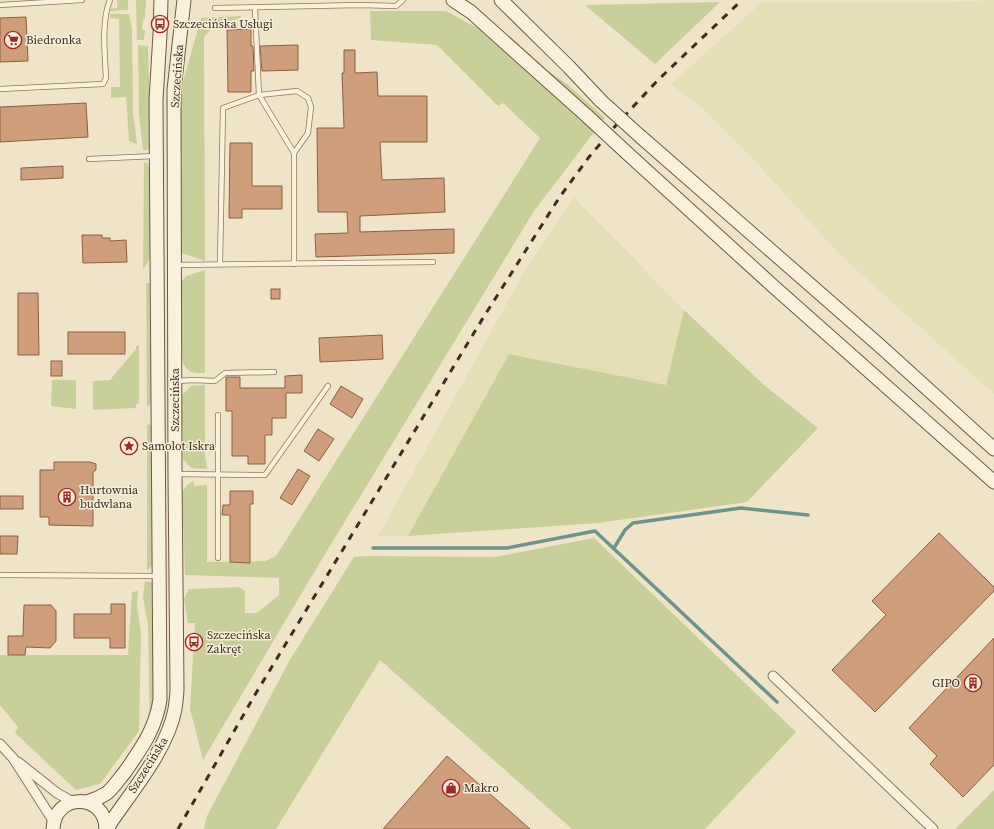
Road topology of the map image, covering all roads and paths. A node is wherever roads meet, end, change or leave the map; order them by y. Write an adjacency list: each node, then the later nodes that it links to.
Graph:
1 (82, 0): 8 (lane)
2 (110, 0): 11 (lane)
3 (160, 0): 14 (main road, Szczecińska)
4 (184, 0): 19 (main road, Szczecińska)
5 (403, 0): 10 (lane)
6 (453, 0): 27 (main road, bridge)
7 (501, 0): 24 (main road, bridge)
8 (0, 5)
9 (215, 8): 10 (lane)
10 (255, 8): 12 (lane)
11 (0, 89)
12 (259, 95): 13 (lane); 13 (lane); 17 (lane)
13 (294, 153): 18 (lane)
14 (157, 156): 15 (lane); 30 (main road, Szczecińska)
15 (89, 159)
16 (433, 262): 18 (lane)
17 (220, 264): 18 (lane); 19 (lane)
18 (294, 264)
19 (174, 265): 21 (main road, Szczecińska)
20 (274, 372): 21 (lane)
21 (175, 381): 25 (main road, Szczecińska)
22 (328, 386): 26 (lane)
23 (218, 416): 26 (lane)
24 (994, 449)
25 (175, 474): 26 (lane); 37 (main road, Szczecińska)
26 (218, 474): 28 (lane)
27 (994, 482)
28 (218, 558)
29 (0, 575): 30 (lane)
30 (160, 576): 35 (main road, Szczecińska)
31 (773, 676): 38 (street)
32 (0, 744): 33 (street)
33 (13, 758): 34 (street); 36 (street)
34 (74, 802): 35 (main road); 36 (main road)
35 (87, 802): 37 (main road)
36 (54, 826)
37 (107, 829)
38 (933, 829)

